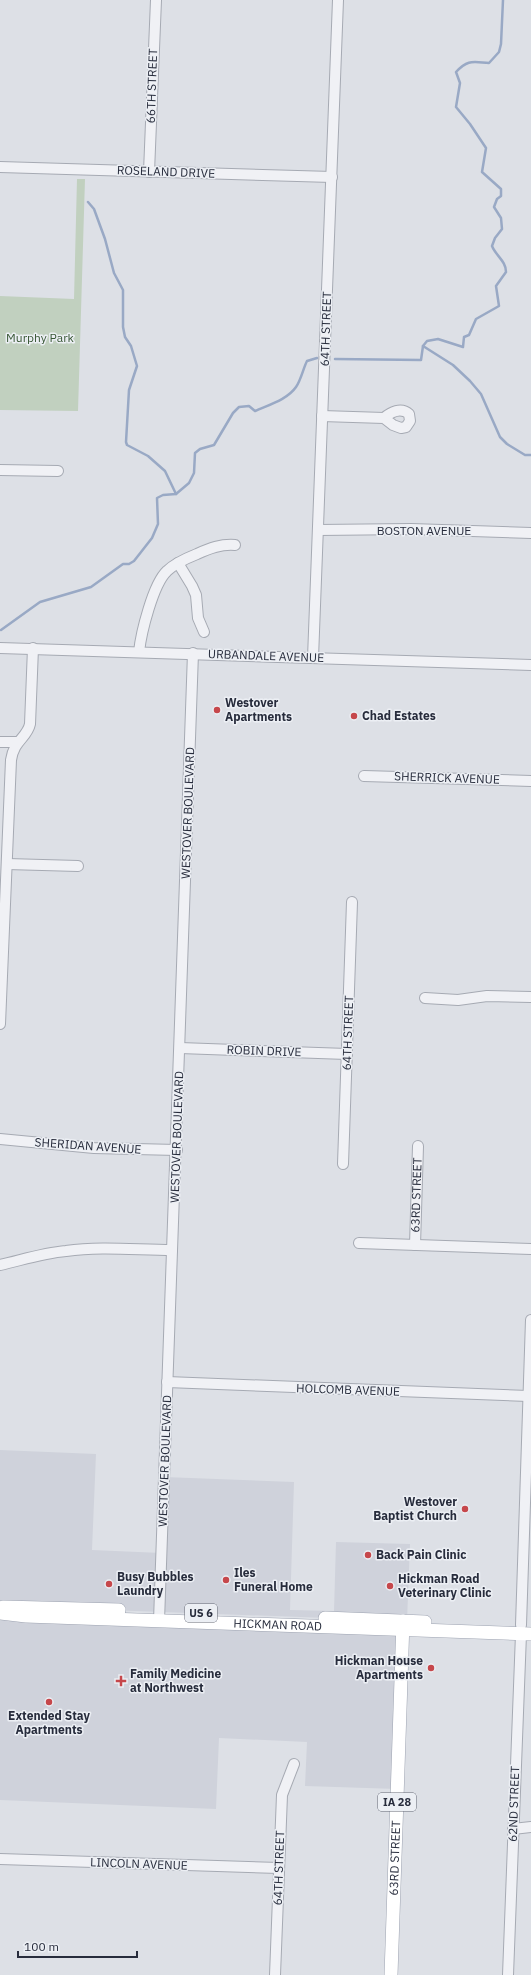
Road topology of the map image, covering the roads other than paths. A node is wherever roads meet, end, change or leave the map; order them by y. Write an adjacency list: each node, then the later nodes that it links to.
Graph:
1 (156, 0): 4 (street, 66TH STREET)
2 (338, 0): 5 (street, 64TH STREET)
3 (0, 167): 4 (street, ROSELAND DRIVE)
4 (149, 172): 5 (street, ROSELAND DRIVE)
5 (332, 177): 6 (street, 64TH STREET)
6 (322, 416): 7 (street); 10 (street, 64TH STREET)
7 (384, 418)
8 (0, 470): 9 (street)
9 (58, 471)
10 (318, 530): 11 (street, BOSTON AVENUE); 19 (street, 64TH STREET)
11 (531, 533)
12 (235, 544): 13 (street)
13 (178, 563): 14 (street); 17 (street)
14 (204, 632)
15 (0, 648): 16 (street, URBANDALE AVENUE)
16 (33, 648): 17 (street, URBANDALE AVENUE); 22 (street)
17 (139, 652): 18 (street, URBANDALE AVENUE)
18 (193, 654): 19 (street, URBANDALE AVENUE); 31 (street, WESTOVER BOULEVARD)
19 (313, 658): 20 (street, URBANDALE AVENUE)
20 (531, 665)
21 (0, 742): 22 (street)
22 (16, 742): 25 (street)
23 (364, 776): 24 (street, SHERRICK AVENUE)
24 (531, 781)
25 (7, 864): 26 (street); 30 (street)
26 (78, 866)
27 (352, 902): 32 (street, 64TH STREET)
28 (425, 998): 29 (street)
29 (531, 998)
30 (0, 1024)
31 (180, 1048): 32 (street, ROBIN DRIVE); 35 (street, WESTOVER BOULEVARD)
32 (347, 1054): 36 (street, 64TH STREET)
33 (0, 1139): 35 (street, SHERIDAN AVENUE)
34 (418, 1146): 38 (street, 63RD STREET)
35 (177, 1150): 40 (street, WESTOVER BOULEVARD)
36 (343, 1164)
37 (359, 1243): 38 (street)
38 (415, 1245): 39 (street)
39 (531, 1249)
40 (172, 1250): 41 (street); 43 (street, WESTOVER BOULEVARD)
41 (0, 1265)
42 (531, 1320): 44 (street, 62ND STREET)
43 (167, 1382): 44 (street, HOLCOMB AVENUE); 47 (street, WESTOVER BOULEVARD)
44 (529, 1392): 49 (street, 62ND STREET)
45 (0, 1607): 47 (main road, HICKMAN ROAD / US 6)
46 (0, 1613): 47 (main road, HICKMAN ROAD / US 6)
47 (159, 1616): 48 (main road, HICKMAN ROAD / US 6)
48 (403, 1625): 49 (main road, HICKMAN ROAD / US 6); 56 (main road, 63RD STREET / IA 28)
49 (526, 1629): 52 (street, 62ND STREET)
50 (294, 1764): 54 (street, 64TH STREET)
51 (531, 1827): 52 (street)
52 (513, 1829): 57 (street, 62ND STREET)
53 (0, 1859): 54 (street, LINCOLN AVENUE)
54 (279, 1868): 55 (street, 64TH STREET)
55 (275, 1975)
56 (391, 1975)
57 (508, 1975)

